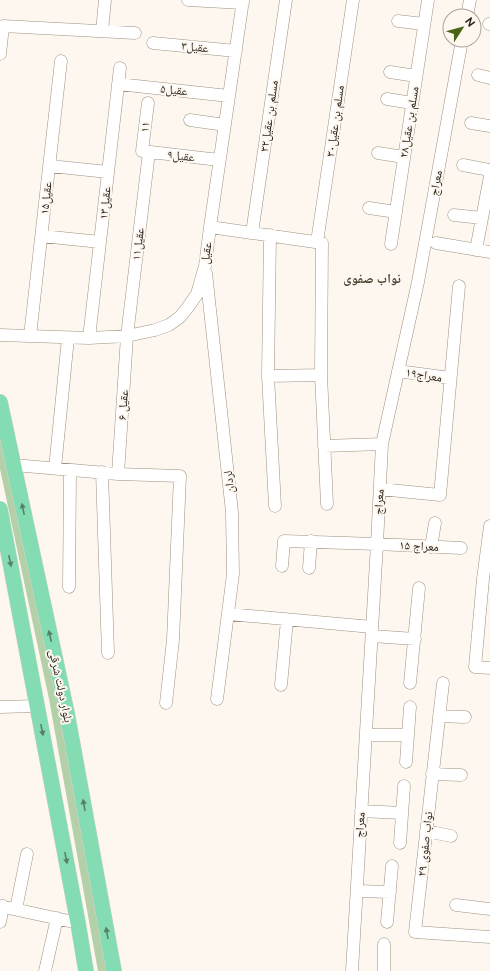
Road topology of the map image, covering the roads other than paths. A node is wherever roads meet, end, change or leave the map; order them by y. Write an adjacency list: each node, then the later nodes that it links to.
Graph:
1 (105, 0): 9 (street)
2 (188, 0): 6 (street)
3 (286, 0): 45 (street, مسلم بن عقیل۳۲)
4 (353, 0): 49 (street, مسلم بن عقیل۳۰)
5 (428, 0): 8 (street, مسلم بن عقیل۲۸)
6 (243, 2): 14 (street, عقیل)
7 (398, 21): 8 (street)
8 (424, 24): 20 (street, مسلم بن عقیل۲۸)
9 (102, 31): 10 (street); 11 (street)
10 (136, 32)
11 (1, 36): 15 (street)
12 (154, 43): 14 (street, عقیل۳)
13 (461, 48): 61 (street, معراج)
14 (236, 51): 23 (street, عقیل)
15 (0, 54)
16 (62, 61): 36 (street, عقیل۱۵)
17 (120, 68): 22 (street, عقیل۱۳)
18 (390, 72): 20 (street)
19 (478, 75): 21 (street)
20 (416, 76): 26 (street, مسلم بن عقیل۲۸)
21 (490, 78)
22 (118, 84): 23 (street, عقیل۵); 38 (street, عقیل۱۳)
23 (229, 96): 29 (street, عقیل)
24 (387, 99): 26 (street)
25 (148, 103): 31 (street, ۱۱)
26 (412, 103): 33 (street, مسلم بن عقیل۲۸)
27 (190, 120): 29 (street)
28 (471, 123): 30 (street)
29 (225, 125): 34 (street, عقیل)
30 (490, 126)
31 (146, 152): 34 (street, عقیل۹); 58 (street, عقیل۱۱)
32 (378, 153): 33 (street)
33 (404, 157): 41 (street, مسلم بن عقیل۲۸)
34 (220, 160): 44 (street, عقیل)
35 (464, 165): 37 (street)
36 (50, 166): 38 (street); 47 (street, عقیل۱۵)
37 (490, 170)
38 (108, 172): 48 (street, عقیل۱۳)
39 (490, 176): 43 (street)
40 (369, 208): 41 (street)
41 (396, 212): 51 (street, مسلم بن عقیل۲۸)
42 (454, 215): 43 (street)
43 (482, 218): 52 (street)
44 (210, 227): 45 (street); 54 (street, عقیل)
45 (252, 233): 46 (street)
46 (270, 235): 49 (street); 63 (street)
47 (42, 236): 48 (street); 57 (street, عقیل۱۵)
48 (100, 242): 60 (street, عقیل۱۳)
49 (317, 242): 62 (street)
50 (436, 243): 52 (street)
51 (391, 244)
52 (476, 250): 53 (street)
53 (490, 252)
54 (205, 266): 58 (street, عقیل); 88 (street, لردان)
55 (459, 286): 64 (street)
56 (0, 335): 57 (street, عقیل)
57 (30, 336): 59 (street, عقیل)
58 (127, 336): 60 (street, عقیل); 72 (street, عقیل ۶)
59 (68, 338): 60 (street, عقیل); 69 (street)
60 (90, 338)
61 (398, 371): 64 (street, معراج۱۹); 66 (street, معراج)
62 (321, 375): 63 (street); 67 (street)
63 (268, 376): 75 (street)
64 (450, 378): 73 (street)
65 (0, 402): 68 (main road, بلوار دولت شرقی)
66 (382, 444): 67 (street); 73 (street, معراج)
67 (324, 446): 74 (street)
68 (14, 465): 69 (street); 131 (main road, بلوار دولت شرقی, one-way to 68)
69 (55, 468): 70 (street)
70 (70, 470): 71 (street); 86 (street)
71 (102, 472): 72 (street); 92 (street)
72 (118, 474): 98 (street)
73 (380, 489): 81 (street, معراج)
74 (327, 504)
75 (275, 506)
76 (0, 509): 80 (main road)
77 (435, 523): 82 (street)
78 (490, 526): 93 (street)
79 (312, 541): 81 (street, معراج ۱۵); 84 (street, معراج ۱۵); 85 (street)
80 (3, 542): 99 (main road, one-way to 99)
81 (377, 544): 82 (street, معراج ۱۵); 90 (street, معراج)
82 (431, 547): 83 (street, معراج ۱۵)
83 (461, 548)
84 (282, 566)
85 (309, 568)
86 (69, 587)
87 (419, 588): 91 (street)
88 (228, 614): 89 (street); 97 (street, لردان)
89 (287, 620): 90 (street); 96 (street)
90 (372, 632): 91 (street); 104 (street, معراج)
91 (415, 638): 94 (street)
92 (108, 654)
93 (490, 668)
94 (410, 683)
95 (442, 683): 102 (street, نواب صفوی ۲۹)
96 (281, 685)
97 (217, 699)
98 (166, 703)
99 (38, 706): 100 (street); 126 (main road, one-way to 126)
100 (0, 707)
101 (410, 707): 105 (street)
102 (439, 716): 103 (street); 107 (street, نواب صفوی ۲۹)
103 (465, 716)
104 (366, 735): 105 (street); 110 (street, معراج)
105 (408, 735): 106 (street)
106 (406, 762)
107 (432, 774): 108 (street); 112 (street, نواب صفوی ۲۹)
108 (461, 776)
109 (404, 786): 111 (street)
110 (361, 811): 111 (street); 117 (street, معراج)
111 (402, 813): 114 (street)
112 (426, 831): 113 (street); 127 (street, نواب صفوی ۲۹)
113 (451, 836)
114 (400, 843)
115 (27, 854): 121 (street)
116 (392, 866): 118 (street)
117 (357, 890): 118 (street); 132 (street, معراج)
118 (390, 892): 125 (street)
119 (456, 904): 122 (street)
120 (2, 906): 121 (street); 124 (street)
121 (16, 909): 123 (street)
122 (490, 909)
123 (57, 918): 126 (street); 129 (street)
124 (0, 922)
125 (387, 922)
126 (78, 923): 130 (main road)
127 (490, 937)
128 (384, 944): 133 (street)
129 (45, 971)
130 (86, 971)
131 (114, 971)
132 (352, 971)
133 (384, 971)

